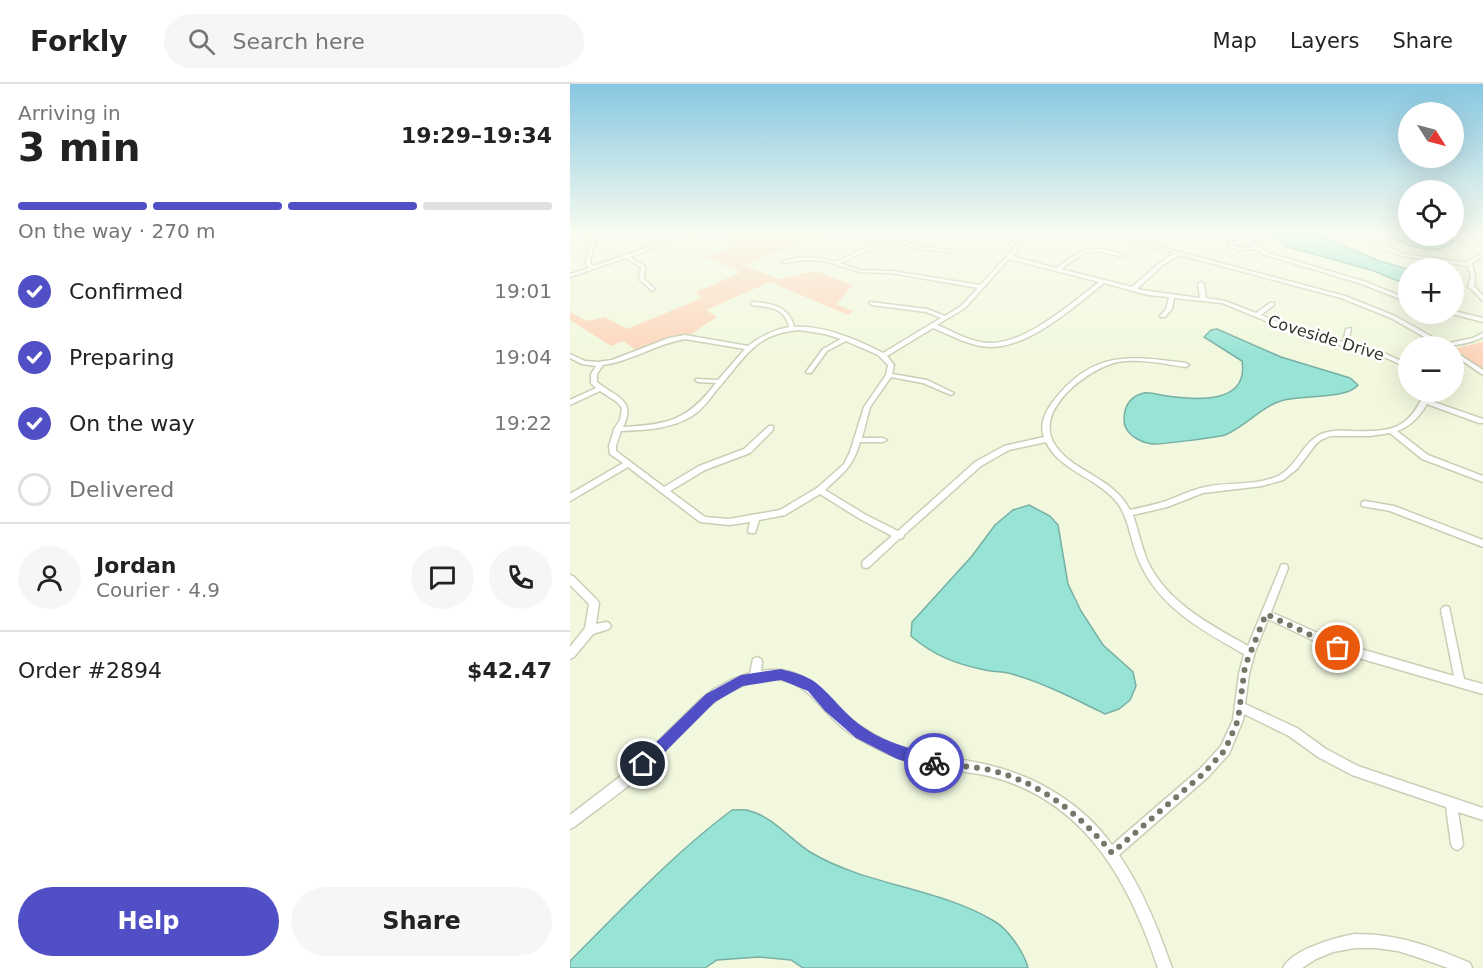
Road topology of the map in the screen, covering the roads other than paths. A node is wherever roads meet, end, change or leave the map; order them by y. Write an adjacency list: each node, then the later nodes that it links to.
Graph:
1 (642, 274): 12 (street)
2 (903, 274): 11 (street)
3 (992, 274): 11 (street)
4 (1078, 274): 9 (street, Coveside Drive)
5 (1149, 274): 13 (street)
6 (1256, 274): 31 (street)
7 (1334, 274): 15 (street)
8 (1472, 274): 17 (street)
9 (1104, 281): 13 (street, Coveside Drive); 26 (street)
10 (1201, 284): 16 (street)
11 (981, 287): 24 (street)
12 (652, 288)
13 (1132, 289): 14 (street, Coveside Drive)
14 (1172, 297): 16 (street, Coveside Drive); 23 (street)
15 (1398, 298)
16 (1203, 299): 21 (street, Coveside Drive)
17 (1483, 299)
18 (872, 303): 24 (street)
19 (753, 304): 28 (street)
20 (1272, 304): 21 (street)
21 (1256, 315): 34 (street, Coveside Drive)
22 (1464, 315): 25 (street)
23 (1162, 316)
24 (946, 318): 26 (street)
25 (1483, 320)
26 (934, 326): 37 (street)
27 (1483, 327): 30 (street)
28 (792, 329): 32 (street); 35 (street)
29 (1349, 329): 34 (street)
30 (1483, 333): 33 (street)
31 (1426, 336)
32 (845, 339): 37 (street); 42 (street)
33 (1464, 341)
34 (1345, 345): 39 (street, Coveside Drive)
35 (749, 348): 40 (street); 46 (street)
36 (570, 356): 40 (street)
37 (883, 356): 44 (street)
38 (1464, 360): 43 (street)
39 (1398, 361)
40 (601, 363): 47 (street)
41 (1186, 365): 56 (street)
42 (809, 372)
43 (1483, 373)
44 (889, 375): 48 (street); 57 (street)
45 (698, 380): 46 (street)
46 (721, 382): 54 (street)
47 (600, 388): 51 (street); 54 (street)
48 (951, 393)
49 (1424, 402): 55 (street)
50 (1427, 402): 52 (street)
51 (570, 403)
52 (1481, 421)
53 (771, 428): 64 (street)
54 (617, 429): 59 (street)
55 (1392, 431): 60 (street); 61 (street)
56 (1047, 439): 67 (street); 70 (street)
57 (858, 440): 58 (street); 63 (street)
58 (883, 440)
59 (628, 464): 64 (street); 65 (street)
60 (1278, 479): 62 (street); 67 (street)
61 (1483, 479)
62 (1285, 485)
63 (819, 490): 68 (street); 70 (street)
64 (663, 491): 68 (street)
65 (570, 498)
66 (1365, 504): 71 (street)
67 (1129, 513): 79 (street)
68 (754, 519): 69 (street)
69 (752, 531)
70 (900, 536): 72 (street)
71 (1483, 544)
72 (866, 564)
73 (1284, 568): 76 (street)
74 (570, 579): 78 (street)
75 (1446, 610): 83 (street)
76 (1266, 614): 79 (street); 83 (street)
77 (606, 626): 78 (street)
78 (590, 630): 80 (street)
79 (1250, 652): 85 (street)
80 (570, 654)
81 (757, 662): 82 (street)
82 (755, 677): 88 (street); 90 (street)
83 (1460, 682): 84 (street)
84 (1483, 689)
85 (1241, 707): 86 (street); 90 (street)
86 (1451, 803): 87 (street); 89 (street)
87 (1483, 814)
88 (570, 823)
89 (1457, 844)
90 (1112, 853): 91 (street)
91 (1165, 968)
92 (1290, 968): 93 (street)
93 (1466, 968)

